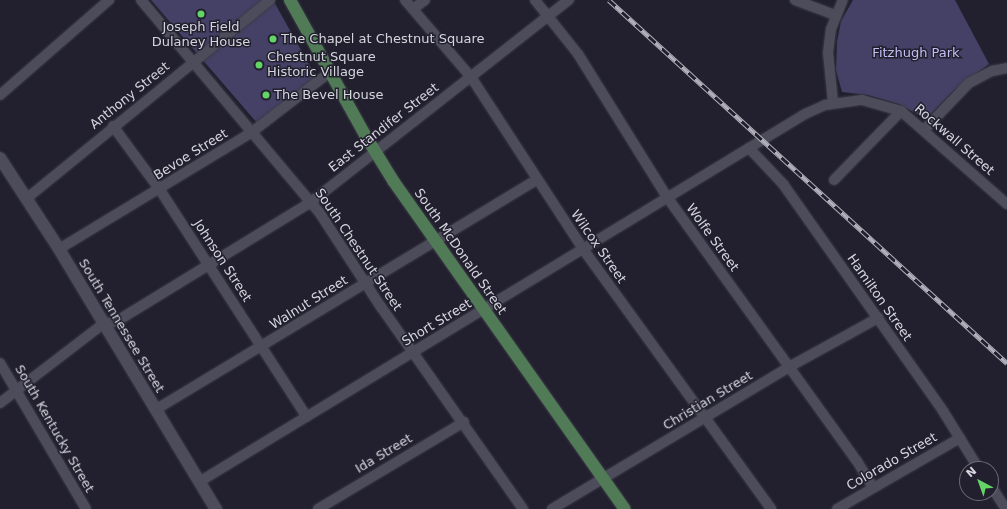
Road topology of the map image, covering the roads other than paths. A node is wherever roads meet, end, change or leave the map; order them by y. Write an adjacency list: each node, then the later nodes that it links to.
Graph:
1 (109, 0): 18 (street)
2 (141, 0): 14 (street, South Chestnut Street)
3 (270, 0): 14 (street, Anthony Street)
4 (290, 0): 16 (main road, South McDonald Street)
5 (405, 0): 11 (street, Wilcox Street)
6 (424, 0): 11 (street)
7 (535, 0): 13 (street, Wolfe Street)
8 (569, 0): 13 (street, East Standifer Street)
9 (795, 0): 12 (street)
10 (842, 0): 12 (street)
11 (413, 9): 17 (street, Wilcox Street)
12 (835, 15): 19 (street)
13 (548, 16): 17 (street, East Standifer Street); 30 (street, Wolfe Street)
14 (193, 62): 21 (street, Anthony Street); 23 (street, South Chestnut Street)
15 (1007, 68): 22 (street)
16 (330, 72): 23 (street, Bevoe Street); 25 (main road, South McDonald Street)
17 (471, 77): 25 (street, East Standifer Street); 27 (street, Wilcox Street)
18 (0, 95)
19 (833, 102): 20 (street, Rockwall Street); 24 (street, Rockwall Street)
20 (901, 111): 22 (street, Rockwall Street); 28 (street, Rockwall Street)
21 (113, 126): 29 (street, Johnson Street); 31 (street, Anthony Street)
22 (924, 130): 33 (street, Rockwall Street)
23 (252, 132): 29 (street, Bevoe Street); 32 (street, South Chestnut Street)
24 (750, 148): 30 (street, Short Street); 40 (street, Hamilton Street)
25 (376, 153): 32 (street, East Standifer Street); 34 (main road, South McDonald Street)
26 (0, 158): 31 (street, South Tennessee Street)
27 (537, 180): 34 (street, Walnut Street); 36 (street, Wilcox Street)
28 (834, 180)
29 (160, 190): 35 (street, Bevoe Street); 37 (street, Johnson Street)
30 (668, 197): 36 (street, Short Street); 45 (street, Wolfe Street)
31 (26, 199): 35 (street, South Tennessee Street)
32 (311, 202): 37 (street, East Standifer Street); 38 (street, South Chestnut Street)
33 (1007, 204)
34 (436, 242): 38 (street, Walnut Street); 39 (main road, South McDonald Street)
35 (59, 249): 41 (street, South Tennessee Street)
36 (583, 249): 39 (street, Short Street); 50 (street, Wilcox Street)
37 (209, 264): 41 (street, East Standifer Street); 42 (street, Johnson Street)
38 (365, 284): 42 (street, Walnut Street); 43 (street, South Chestnut Street)
39 (484, 310): 43 (street, Short Street); 54 (main road, South McDonald Street)
40 (878, 318): 45 (street, Christian Street); 52 (street, Hamilton Street)
41 (103, 324): 46 (street, East Standifer Street); 48 (street, South Tennessee Street)
42 (263, 347): 48 (street, Walnut Street); 49 (street, Johnson Street)
43 (413, 353): 49 (street, Short Street); 51 (street, South Chestnut Street)
44 (0, 363): 46 (street, South Kentucky Street)
45 (789, 368): 50 (street, Christian Street); 56 (street, Wolfe Street)
46 (16, 390): 47 (street, East Standifer Street); 58 (street, South Kentucky Street)
47 (0, 402)
48 (155, 410): 55 (street, South Tennessee Street)
49 (307, 417): 55 (street, Short Street)
50 (704, 419): 54 (street, Christian Street); 64 (street, Wilcox Street)
51 (464, 422): 60 (street, Ida Street); 61 (street, South Chestnut Street)
52 (960, 438): 53 (street, Hamilton Street); 56 (street, Colorado Street)
53 (974, 461)
54 (603, 479): 62 (street, Christian Street); 63 (main road, South McDonald Street)
55 (199, 482): 59 (street, South Tennessee Street)
56 (873, 488): 65 (street, Colorado Street)
57 (999, 498): 66 (street)
58 (86, 509)
59 (216, 509)
60 (318, 509)
61 (523, 509)
62 (552, 509)
63 (625, 509)
64 (771, 509)
65 (837, 509)
66 (1006, 509)

